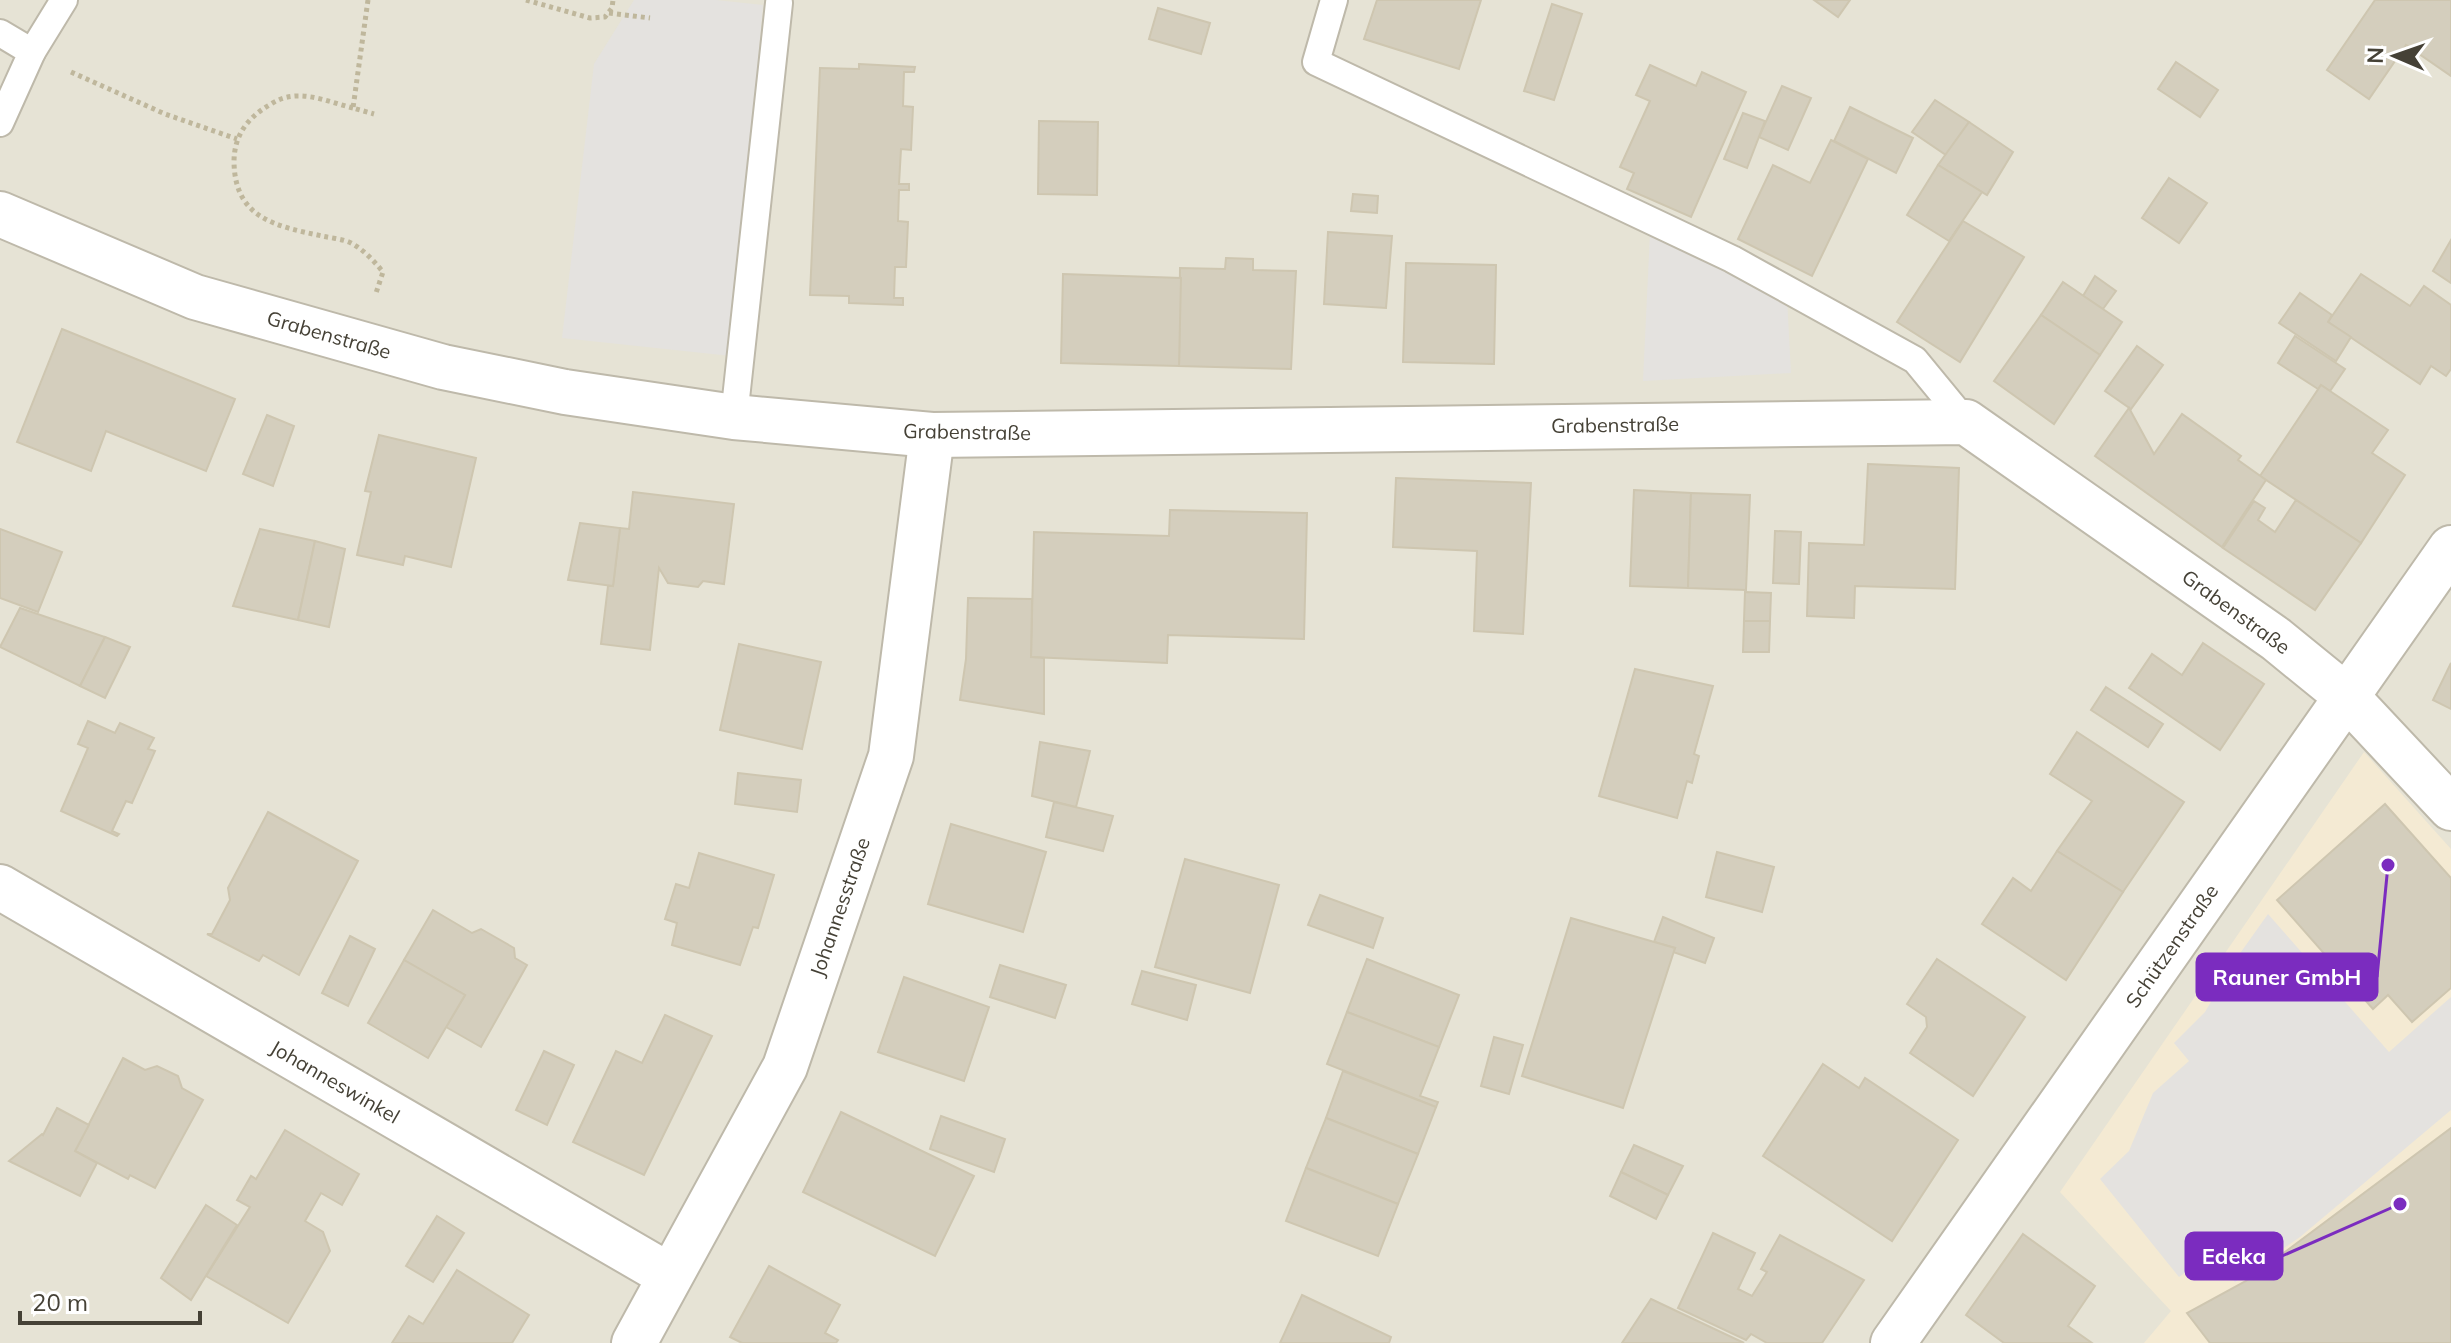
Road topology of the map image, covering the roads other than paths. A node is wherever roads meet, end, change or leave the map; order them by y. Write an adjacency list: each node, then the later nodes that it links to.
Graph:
1 (64, 0): 5 (lane)
2 (1334, 0): 9 (lane, Grabenstraße)
3 (779, 3): 8 (lane)
4 (0, 33): 5 (lane)
5 (32, 52): 6 (lane)
6 (0, 123)
7 (0, 214): 8 (street, Grabenstraße)
8 (734, 417): 10 (street, Grabenstraße)
9 (1966, 422): 10 (street, Grabenstraße); 12 (street, Grabenstraße)
10 (932, 435): 15 (street, Johannesstraße)
11 (2451, 548): 12 (street, Schützenstraße)
12 (2346, 696): 13 (street, Grabenstraße); 17 (street, Schützenstraße)
13 (2451, 808)
14 (0, 887): 15 (street, Johanneswinkel)
15 (670, 1276): 16 (street, Johannesstraße)
16 (634, 1343)
17 (1893, 1343)

